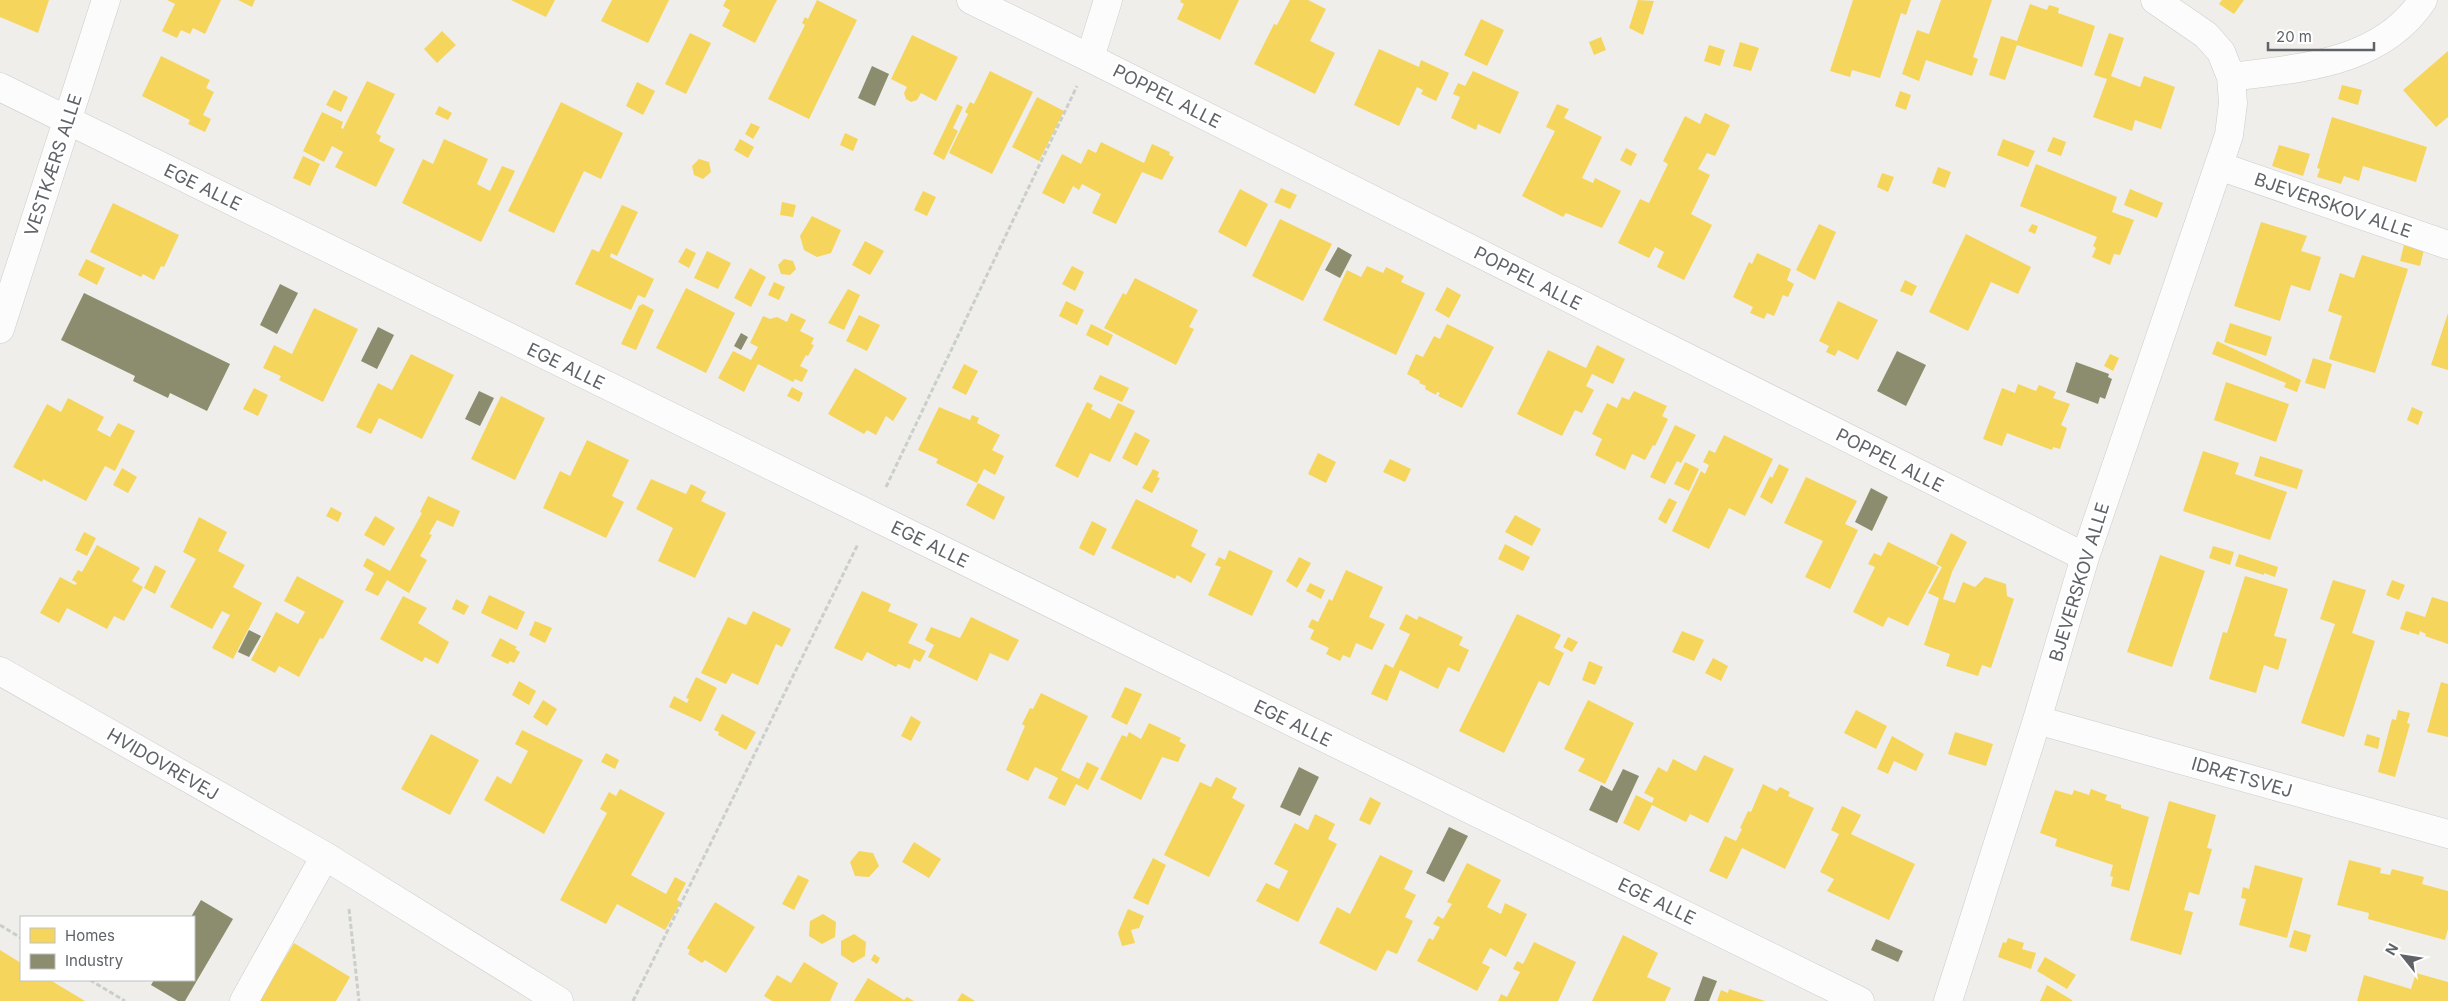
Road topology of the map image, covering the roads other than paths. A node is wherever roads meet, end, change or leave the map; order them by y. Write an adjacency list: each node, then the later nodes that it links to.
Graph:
1 (106, 0): 9 (street, VESTKÆRS ALLE)
2 (971, 0): 6 (street, POPPEL ALLE)
3 (1108, 0): 6 (street)
4 (2155, 0): 7 (street, BJEVERSKOV ALLE)
5 (2423, 0): 7 (street)
6 (1090, 58): 13 (street, POPPEL ALLE)
7 (2231, 77): 10 (street, BJEVERSKOV ALLE)
8 (0, 87): 9 (street, EGE ALLE)
9 (67, 121): 12 (street, VESTKÆRS ALLE); 20 (street, EGE ALLE)
10 (2219, 166): 11 (street, BJEVERSKOV ALLE); 13 (street, BJEVERSKOV ALLE)
11 (2448, 244)
12 (0, 329)
13 (2085, 558): 15 (street, BJEVERSKOV ALLE)
14 (0, 672): 17 (street, HVIDOVREVEJ)
15 (2037, 720): 16 (street, IDRÆTSVEJ); 21 (street, BJEVERSKOV ALLE)
16 (2448, 834)
17 (335, 863): 18 (street); 19 (street, HVIDOVREVEJ)
18 (244, 1001)
19 (559, 1001)
20 (1860, 1001)
21 (1948, 1001)

